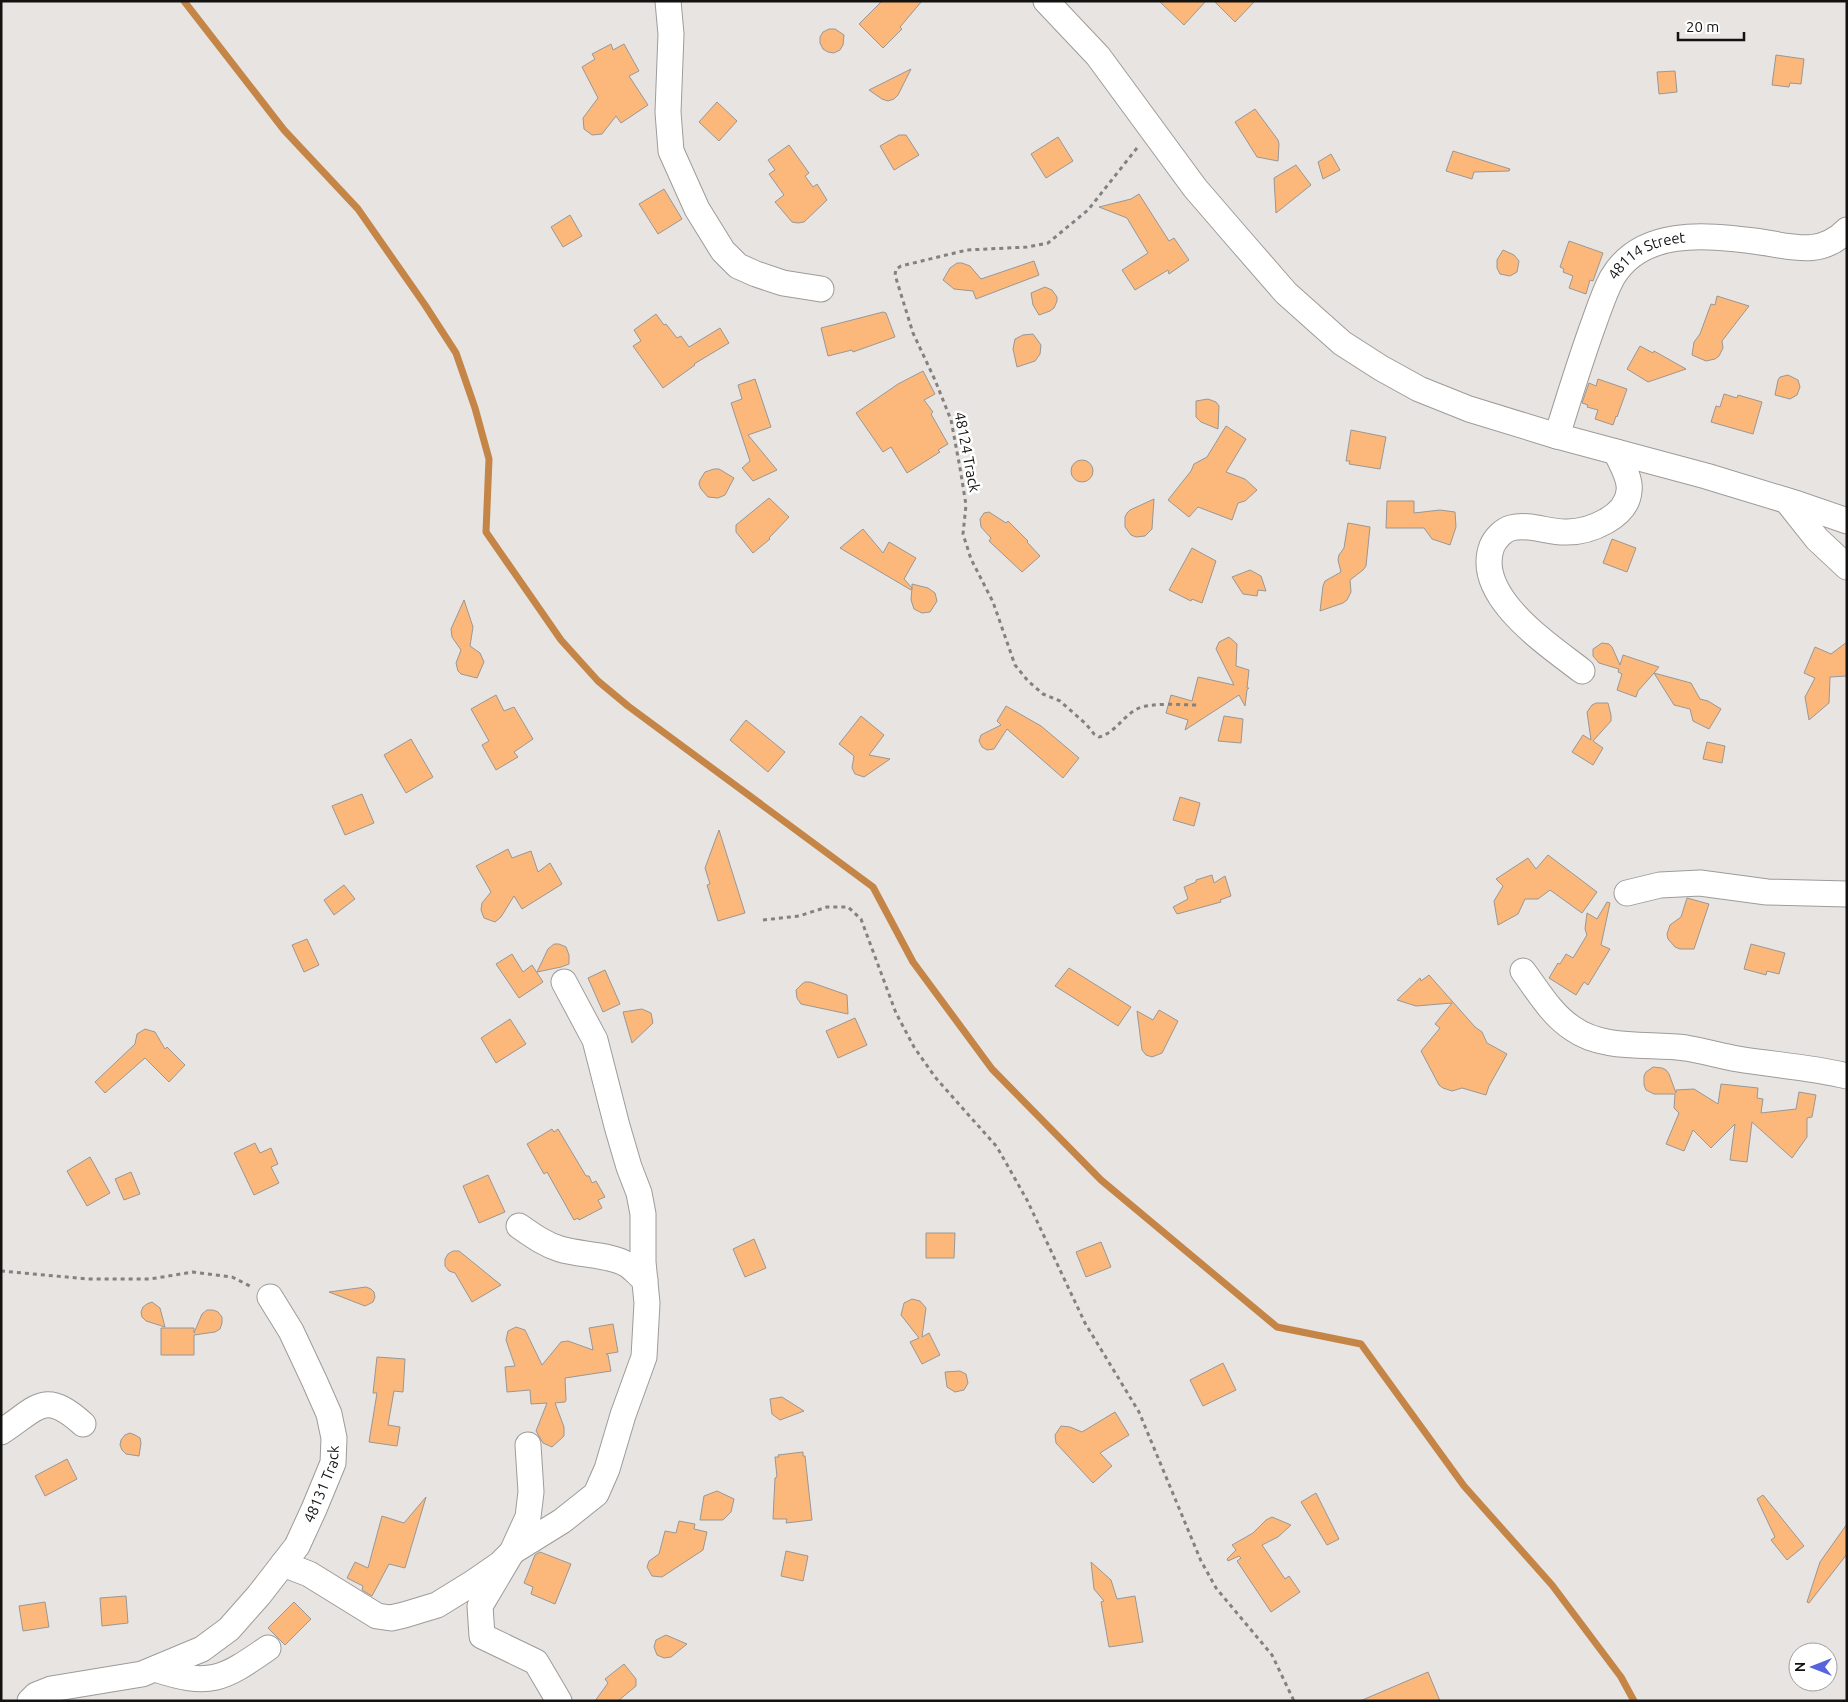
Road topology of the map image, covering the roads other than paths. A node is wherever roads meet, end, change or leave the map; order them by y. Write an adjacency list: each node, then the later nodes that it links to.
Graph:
1 (668, 1): 4 (street)
2 (1046, 1): 5 (street)
3 (1847, 230): 5 (street, 48114 Street)
4 (821, 289)
5 (1557, 436): 6 (street)
6 (1616, 452): 7 (street); 10 (street)
7 (1787, 501): 8 (street); 9 (street)
8 (1847, 521)
9 (1847, 567)
10 (1582, 671)
11 (1627, 893): 12 (street)
12 (1847, 894)
13 (1523, 970): 15 (street)
14 (564, 982): 17 (street)
15 (1847, 1076)
16 (520, 1226): 17 (street)
17 (645, 1280): 22 (street)
18 (270, 1297): 23 (street, 48131 Track)
19 (83, 1424): 20 (street)
20 (1, 1432)
21 (528, 1445): 22 (street)
22 (512, 1552): 23 (street); 27 (street)
23 (283, 1564): 25 (street, 48131 Track)
24 (268, 1648): 25 (street)
25 (155, 1669): 26 (street, 48131 Track)
26 (30, 1701)
27 (559, 1701)

